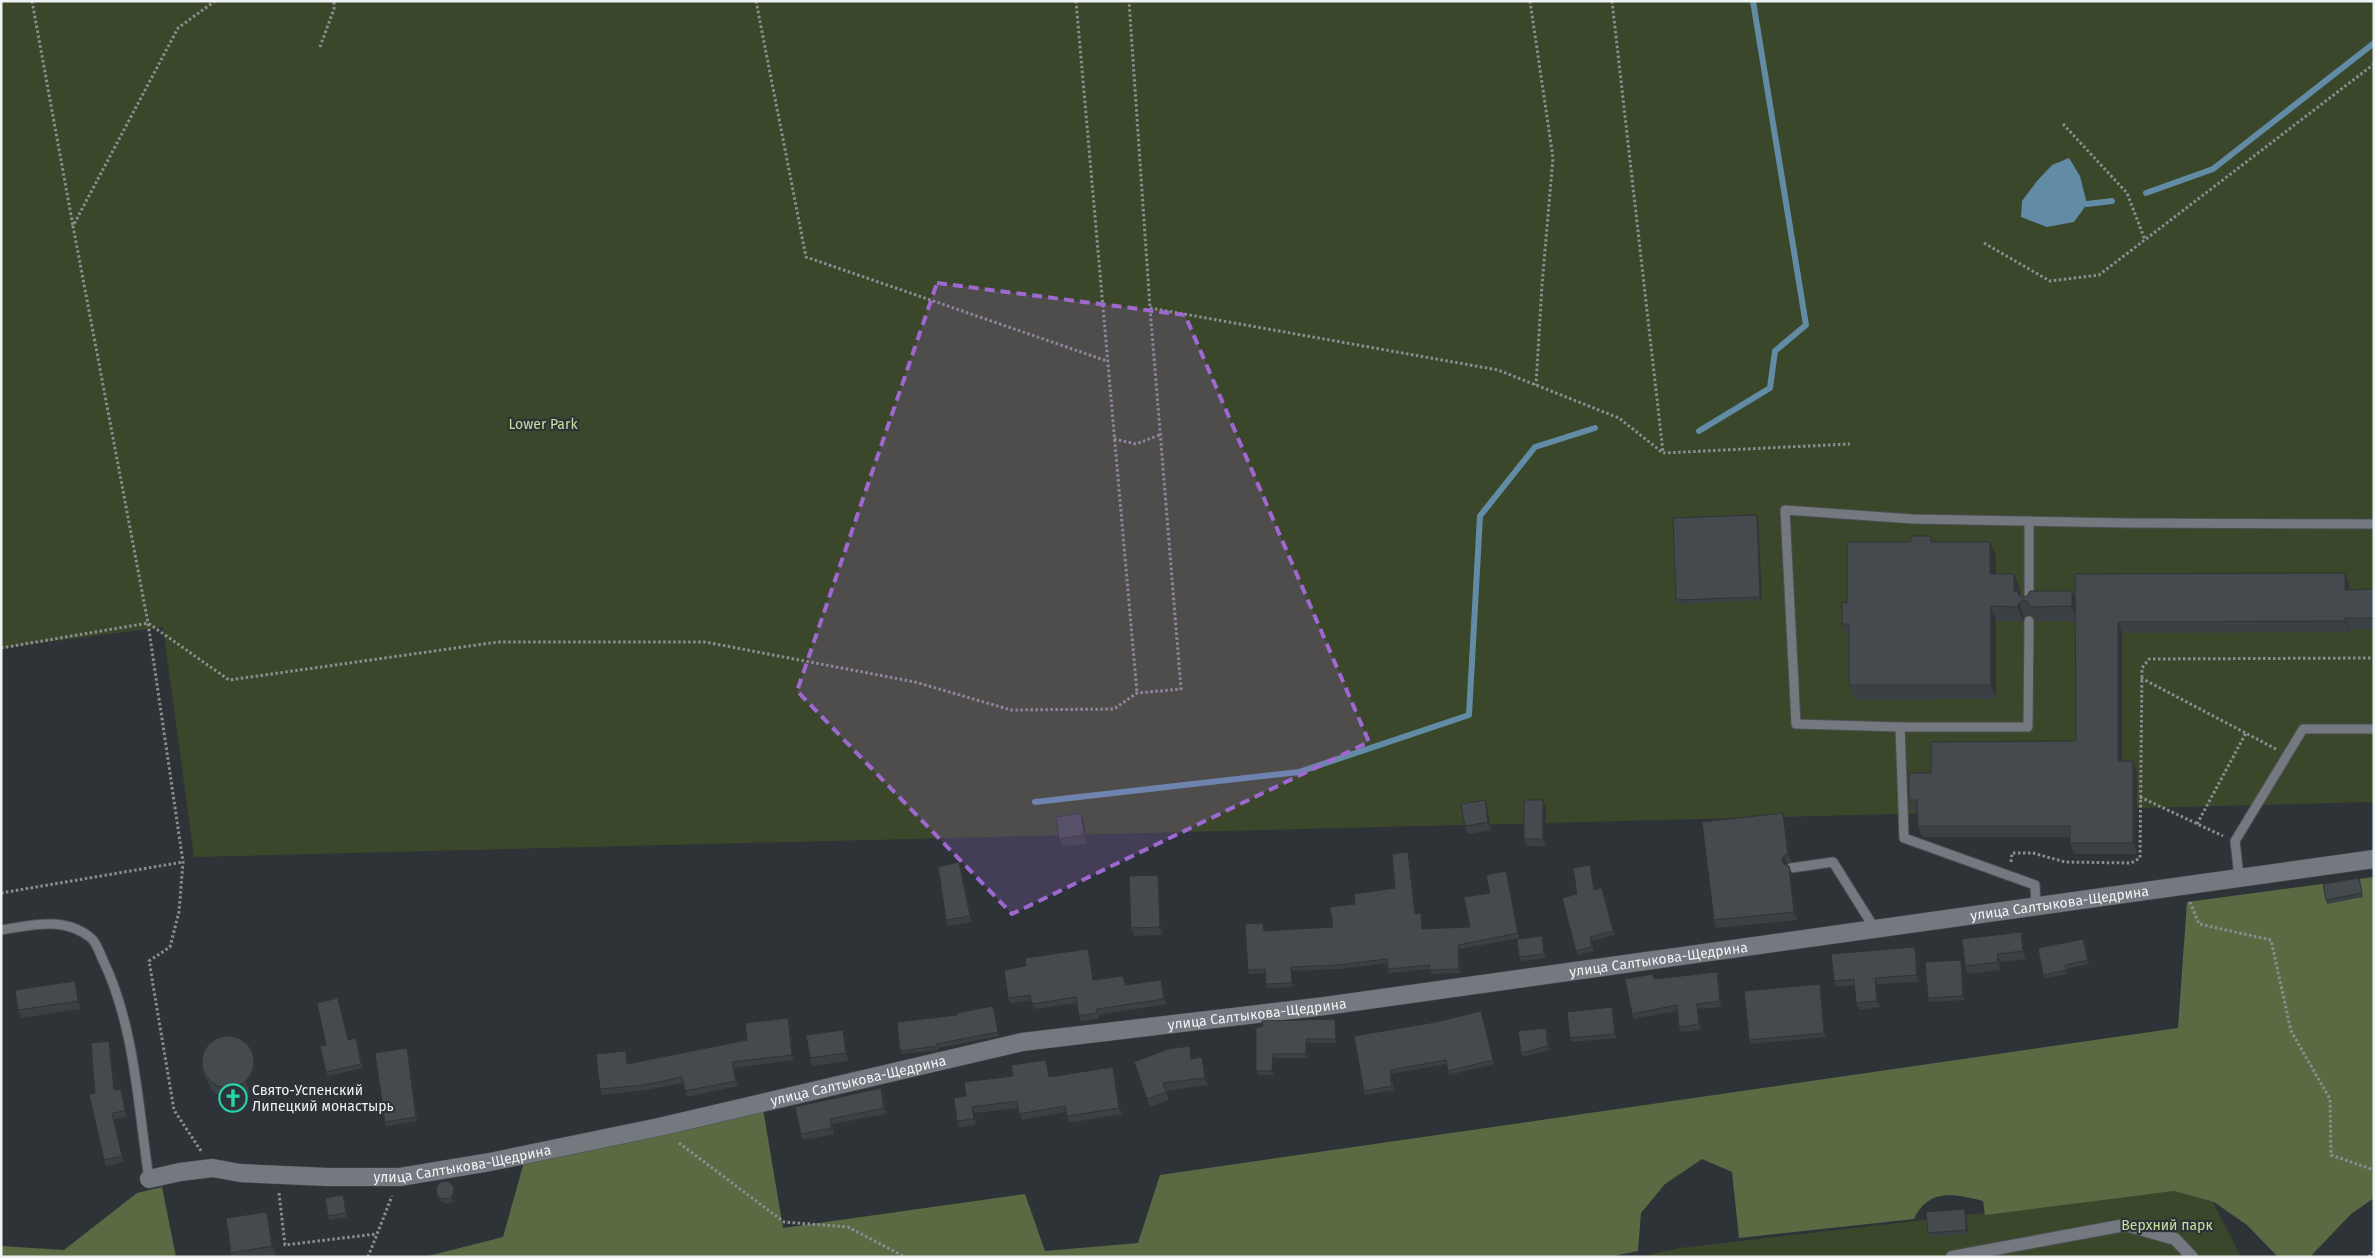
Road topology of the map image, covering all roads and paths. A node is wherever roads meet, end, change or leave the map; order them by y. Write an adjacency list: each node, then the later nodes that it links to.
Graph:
1 (32, 1): 12 (path)
2 (215, 1): 12 (path)
3 (334, 1): 9 (path)
4 (756, 1): 16 (path)
5 (1076, 1): 16 (path)
6 (1129, 1): 15 (path)
7 (1530, 1): 17 (path)
8 (1612, 1): 21 (path)
9 (320, 47)
10 (2374, 64): 13 (path)
11 (2063, 124): 13 (path)
12 (73, 226): 26 (path)
13 (2145, 240): 14 (path)
14 (1984, 243)
15 (1150, 308): 17 (path); 18 (path)
16 (1107, 361): 19 (path)
17 (1536, 385): 21 (path)
18 (1162, 434): 19 (path); 30 (path)
19 (1114, 439): 30 (path)
20 (1850, 444): 21 (path)
21 (1663, 453)
22 (2029, 521): 23 (lane); 24 (lane); 31 (lane)
23 (2374, 524)
24 (2029, 606)
25 (2028, 621): 31 (lane)
26 (148, 623): 27 (path); 30 (path); 39 (path)
27 (1, 648)
28 (2371, 658): 29 (path)
29 (2141, 678): 33 (path); 35 (path)
30 (1137, 693)
31 (1900, 727): 41 (lane)
32 (2374, 729): 34 (lane)
33 (2246, 733): 34 (path); 36 (path)
34 (2287, 755): 37 (lane)
35 (2140, 797): 36 (path); 41 (path)
36 (2197, 824): 37 (path)
37 (2235, 841): 42 (lane)
38 (2374, 859): 42 (street, улица Салтыкова-Щедрина)
39 (183, 862): 44 (path); 49 (path)
40 (1791, 868): 46 (lane)
41 (2008, 875): 45 (lane)
42 (2239, 878): 43 (street, улица Салтыкова-Щедрина)
43 (2183, 886): 45 (street, улица Салтыкова-Щедрина); 50 (path)
44 (1, 893)
45 (2036, 906): 46 (street, улица Салтыкова-Щедрина)
46 (1875, 929): 48 (street, улица Салтыкова-Щедрина)
47 (1, 930): 52 (lane)
48 (659, 1127): 51 (street, улица Салтыкова-Щедрина); 57 (path)
49 (213, 1168): 51 (street, улица Салтыкова-Щедрина); 52 (street, улица Салтыкова-Щедрина)
50 (2374, 1170)
51 (400, 1177): 54 (path)
52 (149, 1179)
53 (278, 1191): 54 (path)
54 (376, 1234): 56 (path)
55 (2374, 1251): 60 (path)
56 (368, 1257)
57 (905, 1257)
58 (1952, 1257): 59 (street)
59 (2192, 1257)
60 (2369, 1257)

